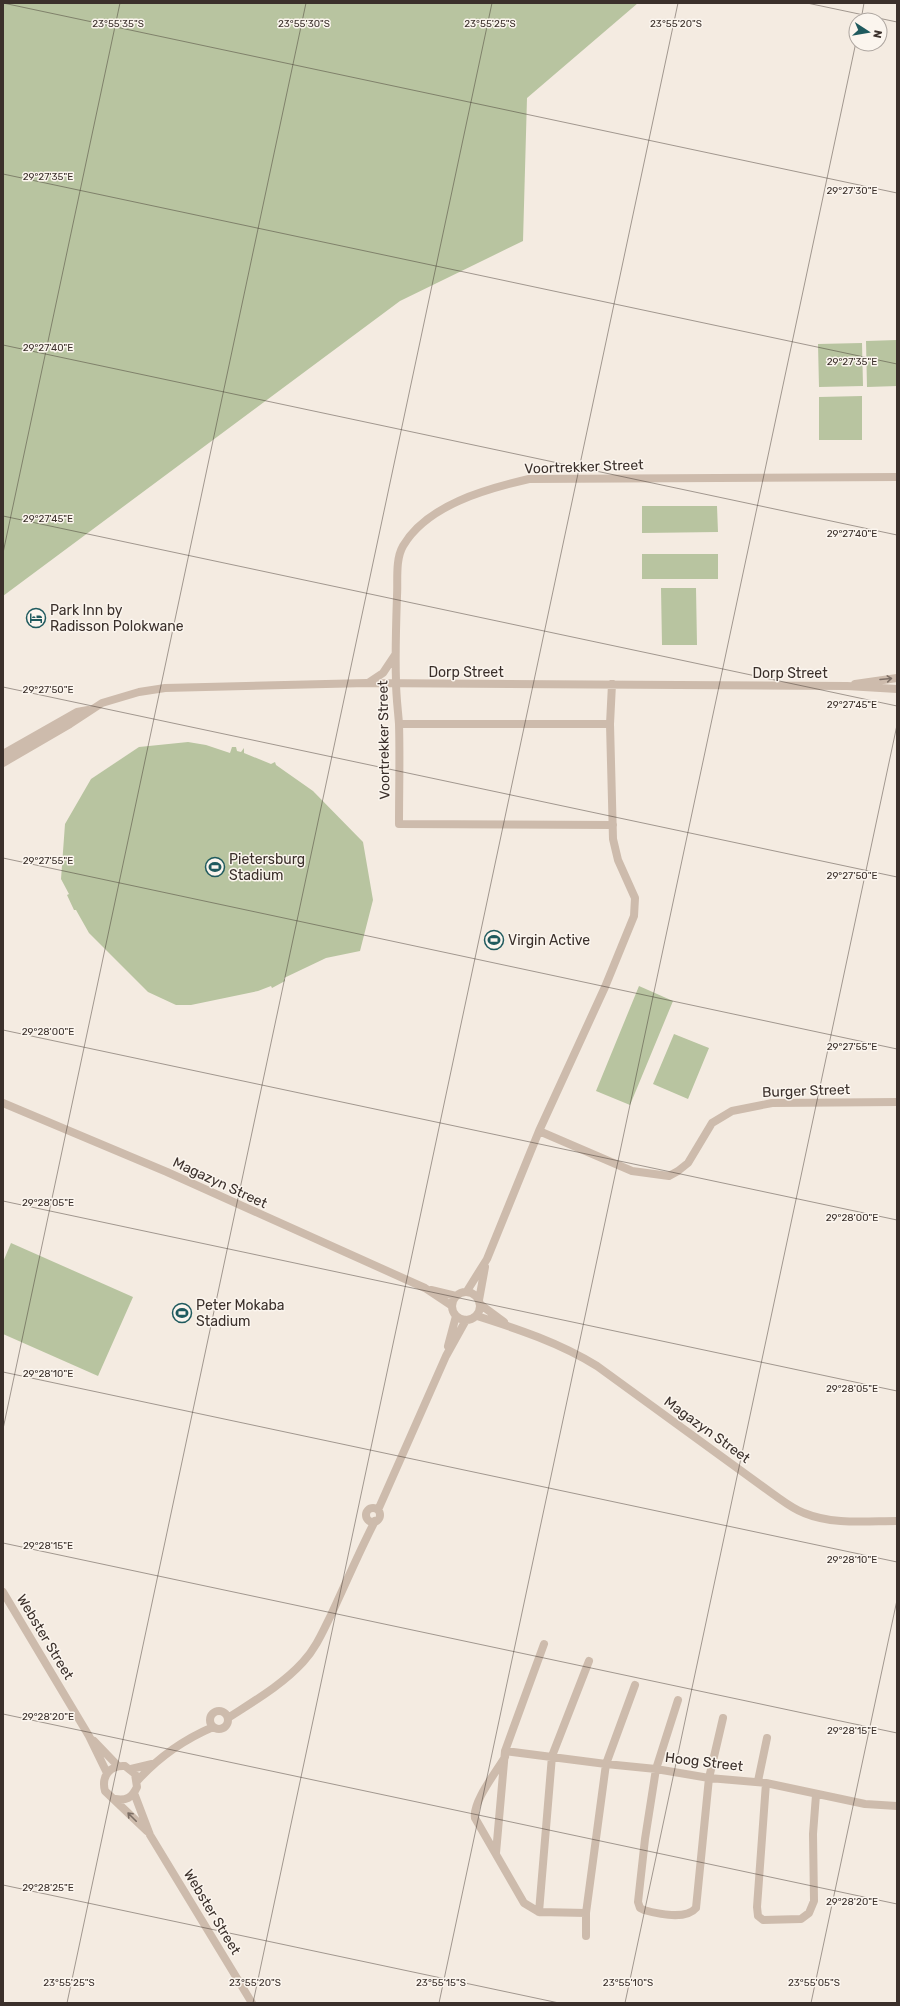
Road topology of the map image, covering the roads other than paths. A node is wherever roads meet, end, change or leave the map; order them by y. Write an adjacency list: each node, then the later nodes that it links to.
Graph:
1 (897, 477): 2 (street, Voortrekker Street)
2 (396, 652): 4 (street); 5 (street, Voortrekker Street)
3 (897, 678): 7 (street, Dorp Street, one-way to 3)
4 (367, 683): 5 (street, Dorp Street); 9 (street, Dorp Street)
5 (396, 684): 6 (street, Dorp Street); 10 (street, Voortrekker Street)
6 (612, 684): 7 (street, Dorp Street); 11 (street)
7 (847, 686): 8 (street, Dorp Street)
8 (897, 689)
9 (89, 710): 12 (street, Dorp Street); 13 (street, Dorp Street)
10 (399, 724): 11 (street); 14 (street, Voortrekker Street)
11 (610, 724): 14 (street)
12 (3, 754)
13 (3, 763)
14 (613, 825): 17 (street)
15 (897, 1102): 17 (street, Burger Street)
16 (3, 1103): 19 (street, Magazyn Street)
17 (539, 1131): 18 (street)
18 (487, 1259): 20 (street); 22 (street)
19 (425, 1288): 21 (street, Magazyn Street); 23 (street, Magazyn Street)
20 (467, 1292): 21 (street); 22 (street)
21 (456, 1296): 23 (street)
22 (480, 1302): 25 (street); 27 (street, Magazyn Street)
23 (452, 1306): 24 (street)
24 (456, 1316): 26 (street); 28 (street)
25 (477, 1316): 26 (street); 27 (street, Magazyn Street)
26 (466, 1320): 28 (street)
27 (512, 1327): 29 (street, Magazyn Street)
28 (446, 1356): 35 (street)
29 (897, 1521)
30 (3, 1592): 38 (street, Webster Street)
31 (544, 1644): 40 (street)
32 (589, 1661): 41 (street)
33 (634, 1685): 43 (street)
34 (678, 1700): 46 (street)
35 (226, 1715): 37 (street); 37 (street)
36 (723, 1718): 48 (street)
37 (212, 1724): 42 (street)
38 (89, 1736): 44 (street, Webster Street); 47 (street, Webster Street)
39 (767, 1738): 50 (street)
40 (505, 1754): 41 (street, Hoog Street); 56 (street); 56 (street)
41 (552, 1756): 43 (street, Hoog Street); 57 (street)
42 (152, 1764): 45 (street); 49 (street)
43 (606, 1764): 46 (street, Hoog Street); 58 (street)
44 (118, 1766): 45 (street); 47 (street)
45 (131, 1769): 49 (street)
46 (656, 1769): 48 (street, Hoog Street); 48 (street)
47 (106, 1773): 53 (street)
48 (709, 1778): 50 (street, Hoog Street)
49 (138, 1780): 51 (street)
50 (762, 1782): 52 (street, Hoog Street); 52 (street)
51 (134, 1793): 53 (street); 55 (street, Webster Street)
52 (816, 1795): 54 (street, Hoog Street)
53 (114, 1799): 55 (street, Webster Street, one-way to 53)
54 (897, 1806)
55 (150, 1835): 60 (street, Webster Street)
56 (496, 1853): 57 (street)
57 (539, 1912): 58 (street)
58 (586, 1912): 59 (street)
59 (586, 1936)
60 (252, 2003)

